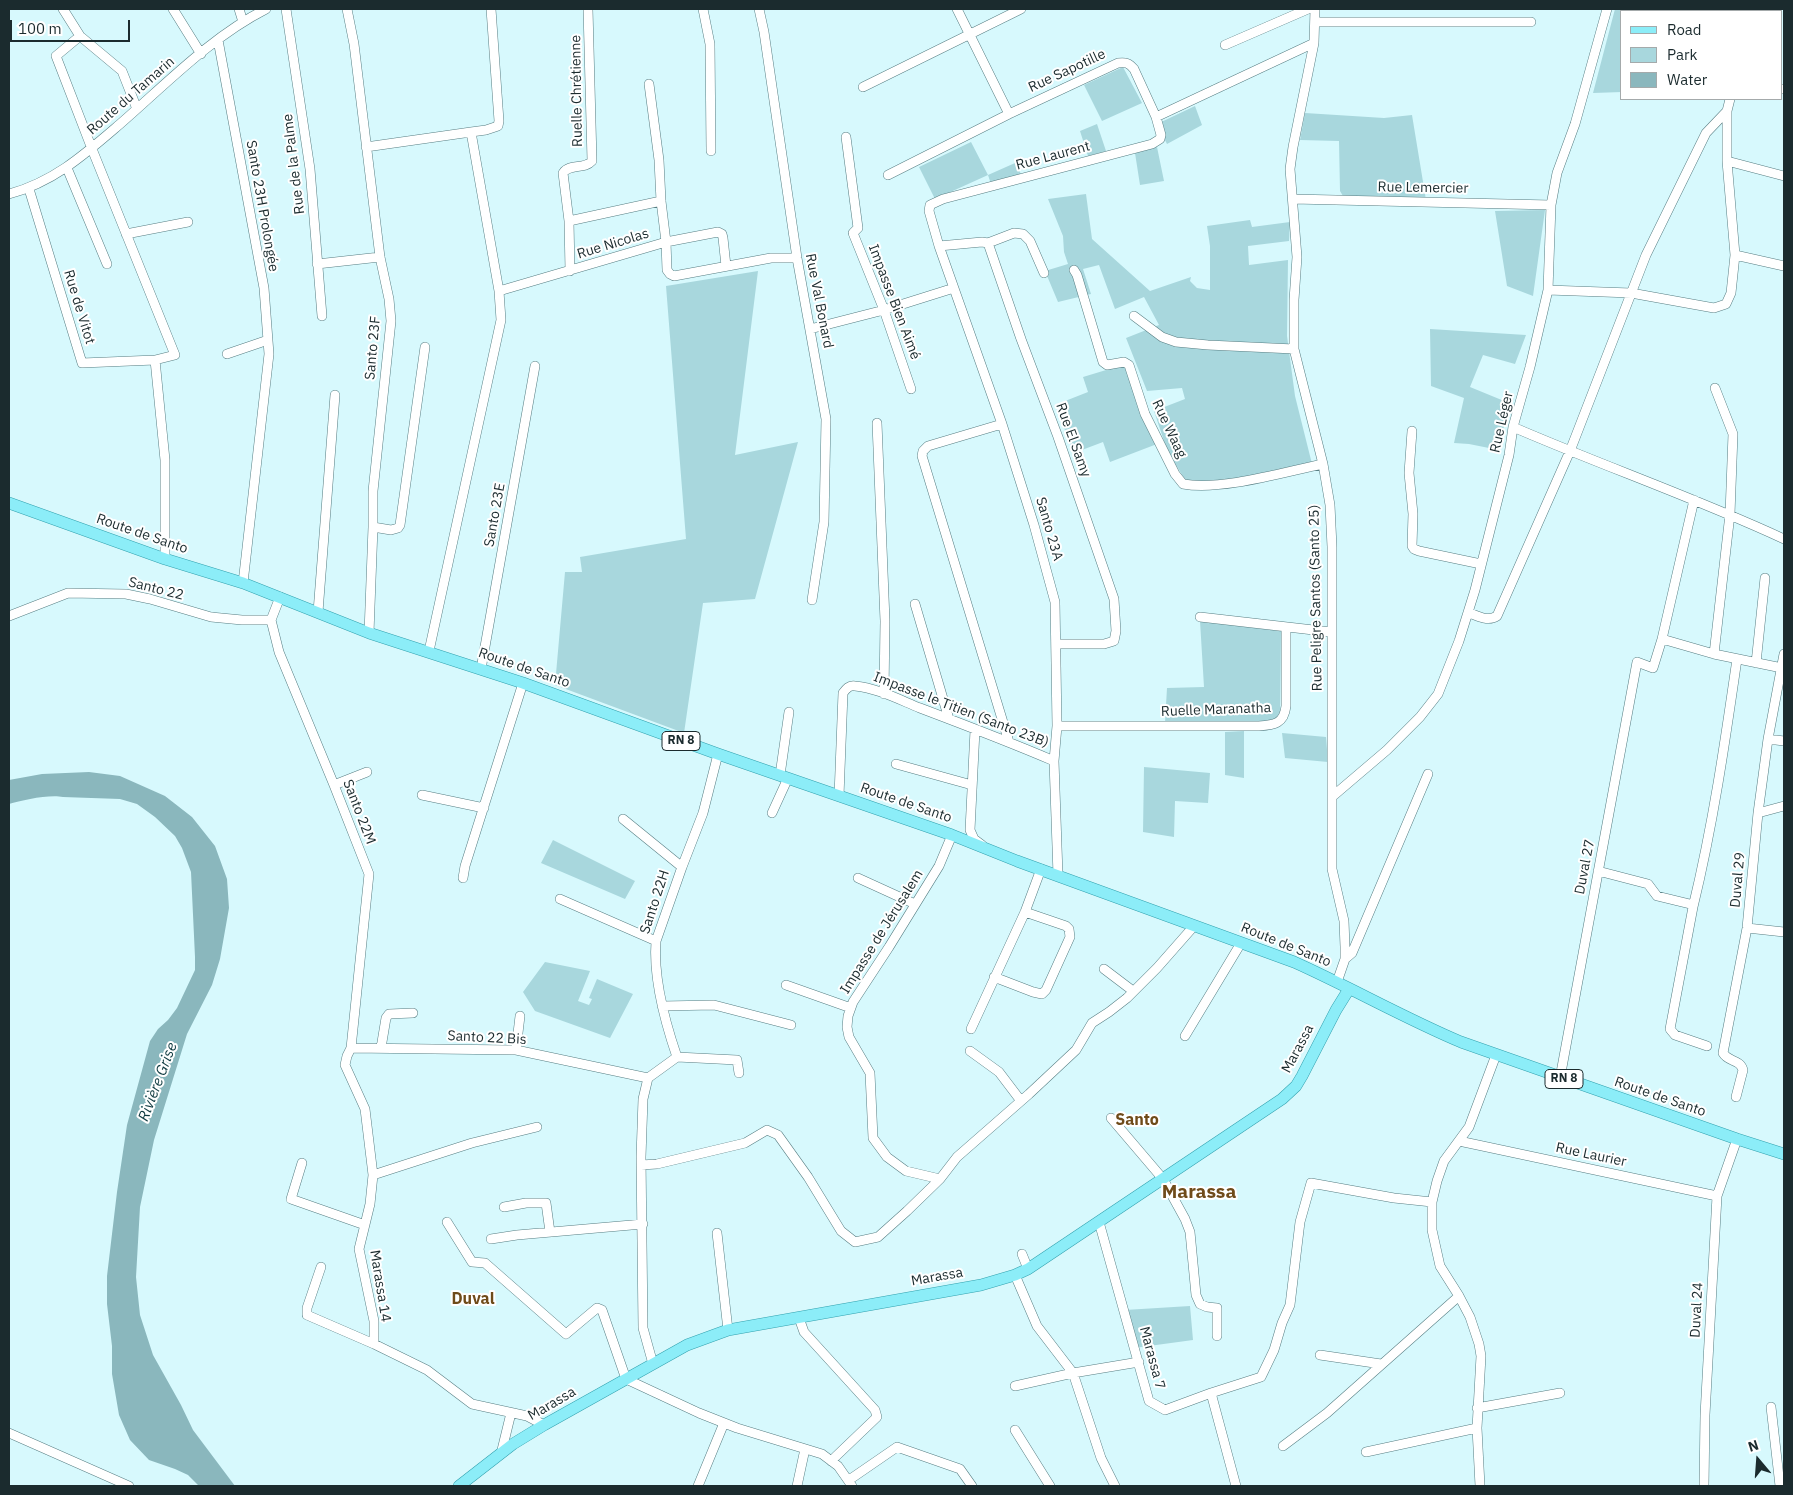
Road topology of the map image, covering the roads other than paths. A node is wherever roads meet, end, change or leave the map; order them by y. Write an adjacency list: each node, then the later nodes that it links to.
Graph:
1 (63, 9): 20 (street)
2 (173, 9): 24 (street)
3 (238, 9): 16 (street)
4 (266, 9): 16 (street, Route du Tamarin)
5 (286, 9): 57 (street, Rue de la Palme)
6 (347, 9): 34 (street, Santo 23F)
7 (491, 9): 32 (street)
8 (588, 9): 47 (street, Ruelle Chrétienne)
9 (703, 9): 36 (street)
10 (759, 9): 55 (street, Rue Val Bonard)
11 (957, 9): 19 (street)
12 (1021, 9): 19 (street)
13 (1308, 9): 23 (street)
14 (1315, 9): 17 (street, Rue Peligre Santos (Santo 25))
15 (1607, 9): 46 (street, Rue Léger)
16 (243, 22): 21 (street, Route du Tamarin)
17 (1315, 22): 18 (street); 22 (street, Rue Peligre Santos (Santo 25))
18 (1531, 22)
19 (970, 35): 26 (street); 30 (street)
20 (80, 36): 28 (street); 35 (street)
21 (218, 40): 24 (street, Route du Tamarin); 71 (street, Santo 23H Prolongée)
22 (1314, 43): 31 (street); 43 (street, Rue Peligre Santos (Santo 25))
23 (1224, 46)
24 (200, 54): 28 (street, Route du Tamarin)
25 (649, 84): 44 (street)
26 (863, 87)
27 (1730, 100): 29 (street)
28 (137, 110): 35 (street, Route du Tamarin)
29 (1726, 111): 37 (street); 66 (street)
30 (1009, 114): 31 (street, Rue Sapotille); 39 (street, Rue Sapotille)
31 (1156, 117): 45 (street, Rue Laurent)
32 (471, 132): 34 (street); 64 (street)
33 (846, 137): 67 (street, Impasse Bien Aimé)
34 (366, 147): 54 (street, Santo 23F)
35 (92, 149): 38 (street, Route du Tamarin); 49 (street)
36 (711, 151)
37 (1727, 161): 40 (street); 53 (street)
38 (67, 168): 41 (street, Route du Tamarin); 56 (street)
39 (888, 175)
40 (1784, 176)
41 (29, 188): 42 (street, Route du Tamarin); 75 (street, Rue de Vitot)
42 (9, 194)
43 (1293, 199): 46 (street, Rue Lemercier); 73 (street, Rue Peligre Santos (Santo 25))
44 (661, 201): 47 (street); 50 (street)
45 (930, 205): 52 (street, Santo 23A)
46 (1552, 205): 65 (street, Rue Léger)
47 (569, 221): 61 (street, Ruelle Chrétienne)
48 (188, 222): 49 (street)
49 (126, 234): 75 (street)
50 (666, 242): 58 (street); 58 (street, Rue Nicolas); 61 (street, Rue Nicolas)
51 (988, 243): 52 (street); 62 (street); 107 (street, Rue El Samy)
52 (939, 246): 63 (street, Santo 23A)
53 (1735, 254): 59 (street); 66 (street)
54 (380, 257): 57 (street); 89 (street, Santo 23F)
55 (796, 258): 58 (street, Rue Nicolas); 70 (street, Rue Val Bonard)
56 (107, 264)
57 (317, 264): 68 (street, Rue de la Palme)
58 (726, 266)
59 (1784, 266)
60 (1074, 270): 85 (street, Rue Waag)
61 (570, 271): 64 (street, Rue Nicolas)
62 (1044, 274)
63 (954, 288): 67 (street); 81 (street, Santo 23A)
64 (499, 290): 108 (street)
65 (1548, 290): 66 (street); 82 (street, Rue Léger)
66 (1631, 293): 84 (street)
67 (884, 310): 70 (street); 78 (street, Impasse Bien Aimé)
68 (322, 316)
69 (1134, 316): 73 (street)
70 (810, 329): 96 (street, Rue Val Bonard)
71 (268, 340): 74 (street); 94 (street, Santo 23H Prolongée)
72 (425, 347): 89 (street)
73 (1294, 349): 85 (street, Rue Peligre Santos (Santo 25))
74 (227, 354)
75 (155, 360): 91 (street)
76 (535, 366): 114 (street, Santo 23E)
77 (1715, 388): 88 (street)
78 (911, 389)
79 (335, 395): 98 (street)
80 (877, 423): 116 (street)
81 (1002, 424): 107 (street, Santo 23A); 123 (street)
82 (1513, 427): 84 (street); 92 (street, Rue Léger)
83 (1412, 431): 92 (street)
84 (1570, 451): 86 (street); 99 (street)
85 (1323, 464): 105 (street, Rue Peligre Santos (Santo 25))
86 (1694, 500): 88 (street); 106 (street)
87 (9, 503): 91 (main road, Route de Santo / RN 8)
88 (1730, 514): 90 (street); 109 (street)
89 (373, 527): 104 (street, Santo 23F)
90 (1784, 539)
91 (165, 559): 94 (main road, Route de Santo / RN 8)
92 (1481, 564): 99 (street, Rue Léger)
93 (1765, 578): 112 (street)
94 (243, 583): 95 (main road, Route de Santo / RN 8)
95 (280, 597): 98 (main road, Route de Santo / RN 8); 102 (street)
96 (812, 600)
97 (915, 604): 118 (street)
98 (318, 612): 104 (main road, Route de Santo / RN 8)
99 (1468, 612): 134 (street, Rue Léger)
100 (9, 616): 102 (street, Santo 22)
101 (1200, 616): 103 (street)
102 (271, 620): 130 (street, Santo 22M)
103 (1286, 628): 105 (street); 119 (street, Ruelle Maranatha)
104 (369, 632): 108 (main road, Route de Santo / RN 8)
105 (1331, 632): 134 (street, Rue Peligre Santos (Santo 25))
106 (1662, 639): 109 (street); 144 (street, Duval 27)
107 (1056, 644): 119 (street, Santo 23A)
108 (429, 652): 114 (main road, Route de Santo / RN 8)
109 (1714, 654): 111 (street)
110 (1784, 654): 113 (street, Duval 29)
111 (1736, 659): 112 (street); 150 (street)
112 (1756, 663): 113 (street)
113 (1782, 668): 121 (street, Duval 29)
114 (481, 669): 115 (main road, Route de Santo / RN 8)
115 (522, 683): 124 (main road, Route de Santo / RN 8); 136 (street)
116 (884, 694): 118 (street, Impasse le Titien (Santo 23B)); 133 (street, Impasse le Titien (Santo 23B))
117 (789, 712): 129 (street)
118 (949, 719): 120 (street, Impasse le Titien (Santo 23B))
119 (1058, 726): 125 (street, Santo 23A)
120 (975, 730): 123 (street, Impasse le Titien (Santo 23B)); 131 (street)
121 (1768, 739): 122 (street); 138 (street, Duval 29)
122 (1784, 740)
123 (1009, 742): 125 (street, Impasse le Titien (Santo 23B))
124 (718, 754): 129 (main road, Route de Santo / RN 8); 142 (street, Santo 22H)
125 (1054, 761): 145 (street, Santo 23A)
126 (896, 764): 131 (street)
127 (367, 772): 130 (street)
128 (1428, 774): 157 (street)
129 (784, 777): 133 (main road, Route de Santo / RN 8); 137 (street)
130 (334, 785): 172 (street, Santo 22M)
131 (972, 785): 141 (street)
132 (422, 795): 136 (street)
133 (839, 796): 140 (main road, Route de Santo / RN 8)
134 (1333, 796): 157 (street, Rue Peligre Santos (Santo 25))
135 (1784, 806): 138 (street)
136 (484, 808): 146 (street)
137 (772, 813)
138 (1758, 813): 153 (street, Duval 29)
139 (623, 819): 142 (street)
140 (952, 836): 141 (main road, Route de Santo / RN 8); 149 (street, Impasse de Jérusalem)
141 (989, 850): 143 (main road, Route de Santo / RN 8)
142 (682, 867): 155 (street, Santo 22H)
143 (1041, 869): 145 (main road, Route de Santo / RN 8); 151 (street)
144 (1598, 871): 150 (street); 180 (street, Duval 27)
145 (1058, 875): 152 (main road, Route de Santo / RN 8)
146 (463, 878)
147 (858, 878): 149 (street)
148 (560, 899): 155 (street)
149 (915, 904): 165 (street, Impasse de Jérusalem)
150 (1693, 907): 171 (street)
151 (1025, 912): 159 (street); 159 (street)
152 (1194, 926): 156 (main road, Route de Santo / RN 8); 163 (street)
153 (1747, 928): 154 (street); 181 (street, Duval 29)
154 (1784, 932)
155 (656, 941): 164 (street, Santo 22H)
156 (1241, 943): 160 (main road, Route de Santo / RN 8); 170 (street)
157 (1345, 959): 160 (street, Rue Peligre Santos (Santo 25))
158 (1104, 968): 163 (street)
159 (994, 977): 169 (street)
160 (1338, 982): 162 (main road, Route de Santo / RN 8)
161 (786, 985): 165 (street)
162 (1349, 989): 176 (main road, Route de Santo / RN 8); 191 (main road, Marassa)
163 (1133, 991): 182 (street)
164 (662, 1006): 168 (street); 177 (street, Santo 22H)
165 (851, 1008): 192 (street, Impasse de Jérusalem)
166 (413, 1013): 173 (street)
167 (520, 1016): 174 (street)
168 (792, 1025)
169 (971, 1029)
170 (1185, 1036)
171 (1707, 1046)
172 (351, 1048): 173 (street, Santo 22 Bis); 190 (street, Marassa 14)
173 (381, 1048): 174 (street, Santo 22 Bis)
174 (516, 1050): 179 (street, Santo 22 Bis)
175 (970, 1051): 182 (street)
176 (1496, 1055): 180 (main road, Route de Santo / RN 8); 186 (street)
177 (677, 1057): 178 (street); 179 (street)
178 (739, 1073)
179 (648, 1078): 189 (street)
180 (1560, 1078): 185 (main road, Route de Santo / RN 8)
181 (1736, 1097)
182 (1021, 1101): 192 (street)
183 (1110, 1118): 191 (street)
184 (536, 1127): 190 (street)
185 (1737, 1139): 187 (main road, Route de Santo / RN 8); 193 (street, Duval 24)
186 (1459, 1141): 193 (street, Rue Laurier); 194 (street)
187 (1784, 1154)
188 (302, 1163): 199 (street)
189 (641, 1165): 192 (street); 198 (street)
190 (373, 1175): 199 (street, Marassa 14)
191 (1163, 1178): 197 (main road, Marassa); 210 (street)
192 (940, 1179)
193 (1717, 1196): 244 (street, Duval 24)
194 (1432, 1202): 207 (street); 219 (street)
195 (504, 1207): 200 (street)
196 (447, 1222): 217 (street)
197 (1099, 1222): 205 (main road, Marassa); 213 (street, Marassa 7)
198 (643, 1224): 200 (street); 214 (street)
199 (365, 1225): 211 (street, Marassa 14)
200 (550, 1232): 202 (street)
201 (717, 1233): 209 (street)
202 (491, 1239)
203 (1022, 1254): 205 (street)
204 (321, 1267): 211 (street)
205 (1028, 1269): 206 (main road, Marassa)
206 (1015, 1275): 208 (main road, Marassa); 216 (street)
207 (1459, 1296): 215 (street); 222 (street)
208 (799, 1318): 209 (main road, Marassa); 233 (street)
209 (728, 1330): 214 (main road, Marassa)
210 (1217, 1336)
211 (374, 1344): 223 (street)
212 (1320, 1355): 215 (street)
213 (1139, 1362): 216 (street); 219 (street, Marassa 7)
214 (653, 1364): 217 (main road, Marassa)
215 (1381, 1364): 229 (street)
216 (1073, 1373): 218 (street); 241 (street)
217 (626, 1379): 224 (street); 225 (main road, Marassa)
218 (1015, 1386)
219 (1211, 1393): 242 (street)
220 (1560, 1393): 222 (street)
221 (1770, 1407): 245 (street)
222 (1477, 1408): 226 (street)
223 (511, 1413): 225 (street); 232 (street)
224 (724, 1423): 230 (street); 237 (street)
225 (544, 1425): 232 (main road, Marassa)
226 (1477, 1428): 231 (street); 243 (street)
227 (1015, 1430): 240 (street)
228 (9, 1433): 235 (street)
229 (1282, 1446)
230 (805, 1449): 233 (street); 238 (street)
231 (1366, 1452)
232 (500, 1454): 236 (main road, Marassa)
233 (831, 1461): 234 (street)
234 (850, 1483): 239 (street)
235 (129, 1486)
236 (459, 1486)
237 (698, 1486)
238 (796, 1486)
239 (972, 1486)
240 (1050, 1486)
241 (1115, 1486)
242 (1236, 1486)
243 (1480, 1486)
244 (1704, 1486)
245 (1780, 1486)

